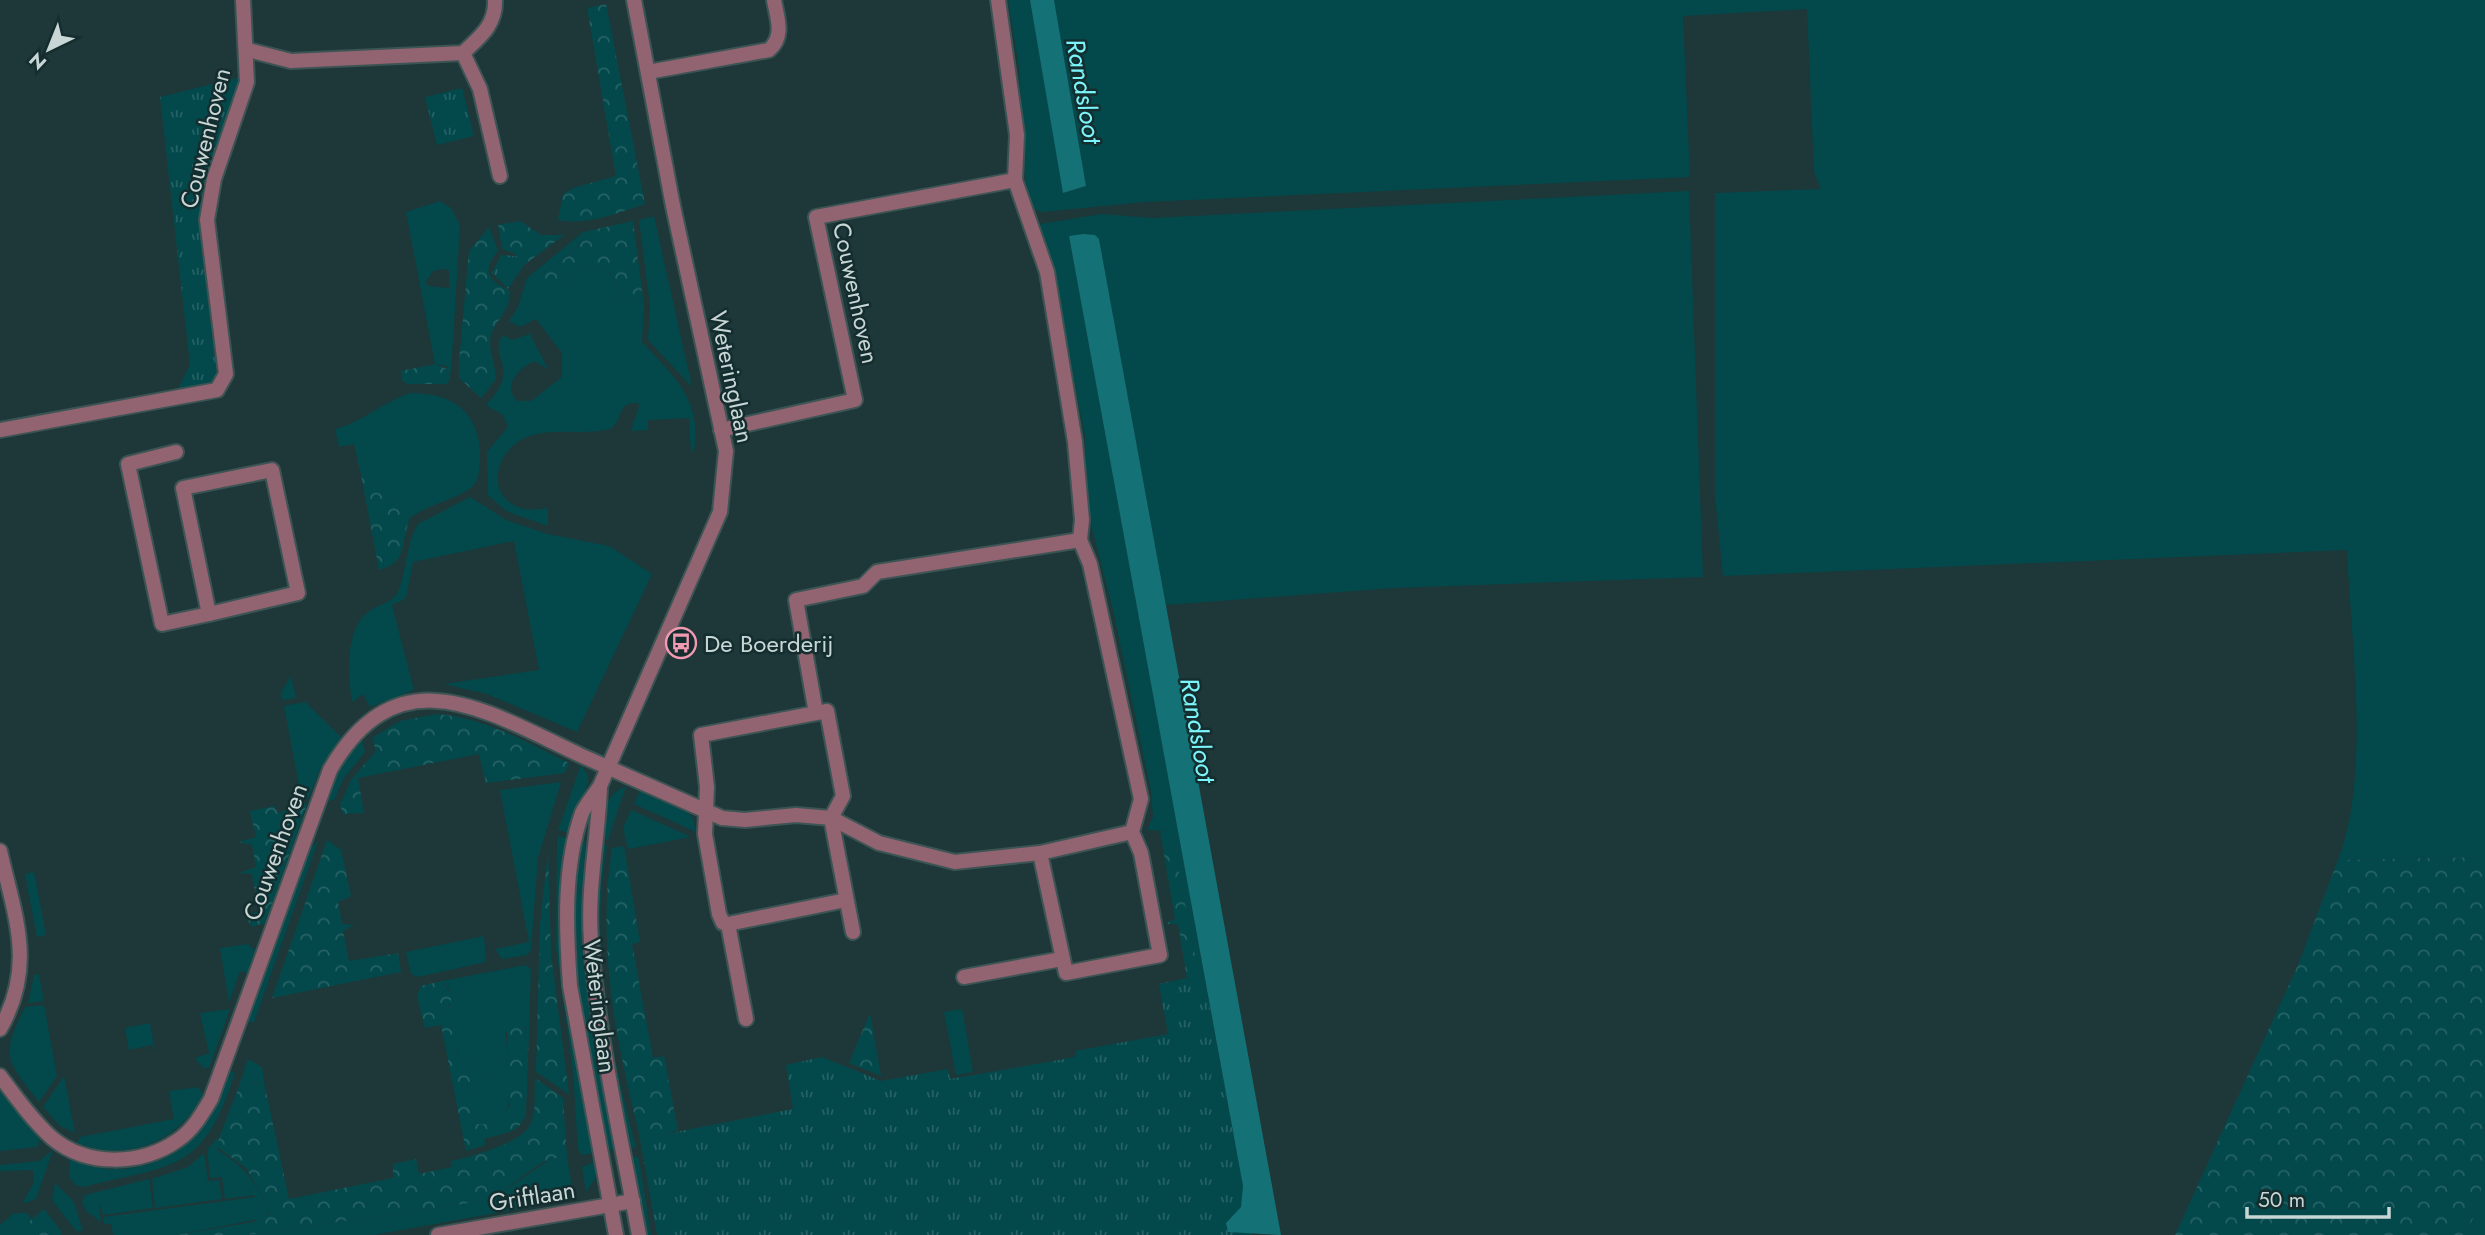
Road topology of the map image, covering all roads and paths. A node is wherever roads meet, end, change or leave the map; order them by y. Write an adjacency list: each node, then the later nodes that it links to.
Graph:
1 (243, 0): 6 (street, Couwenhoven)
2 (495, 0): 7 (street)
3 (634, 0): 8 (street, Weteringlaan)
4 (774, 0): 8 (street)
5 (998, 0): 10 (street)
6 (248, 50): 7 (street, Couwenhoven); 11 (street, Couwenhoven)
7 (463, 53): 9 (street)
8 (648, 72): 12 (street, Weteringlaan)
9 (500, 176)
10 (1015, 180): 12 (street, Couwenhoven); 14 (street)
11 (0, 430)
12 (721, 430): 17 (street, Weteringlaan)
13 (176, 452): 15 (street)
14 (1080, 540): 16 (street); 21 (street)
15 (209, 614): 15 (street)
16 (816, 713): 19 (street); 20 (street)
17 (609, 767): 18 (street, Weteringlaan); 19 (street, Couwenhoven); 31 (street, Couwenhoven)
18 (600, 786): 32 (street, Weteringlaan); 33 (street, Weteringlaan)
19 (705, 811): 20 (street, Couwenhoven); 25 (street)
20 (831, 818): 23 (street, Couwenhoven); 24 (street)
21 (1132, 832): 23 (street, Couwenhoven); 27 (street)
22 (0, 852): 30 (street)
23 (1040, 853): 27 (street)
24 (846, 900): 25 (street); 26 (street)
25 (728, 924): 29 (street)
26 (853, 932)
27 (1062, 959): 28 (street)
28 (964, 977)
29 (746, 1019)
30 (0, 1029)
31 (0, 1076)
32 (633, 1201): 33 (street, Griftlaan); 36 (street, Weteringlaan)
33 (611, 1205): 34 (street, Griftlaan); 35 (street, Weteringlaan)
34 (438, 1235)
35 (616, 1235)
36 (639, 1235)

